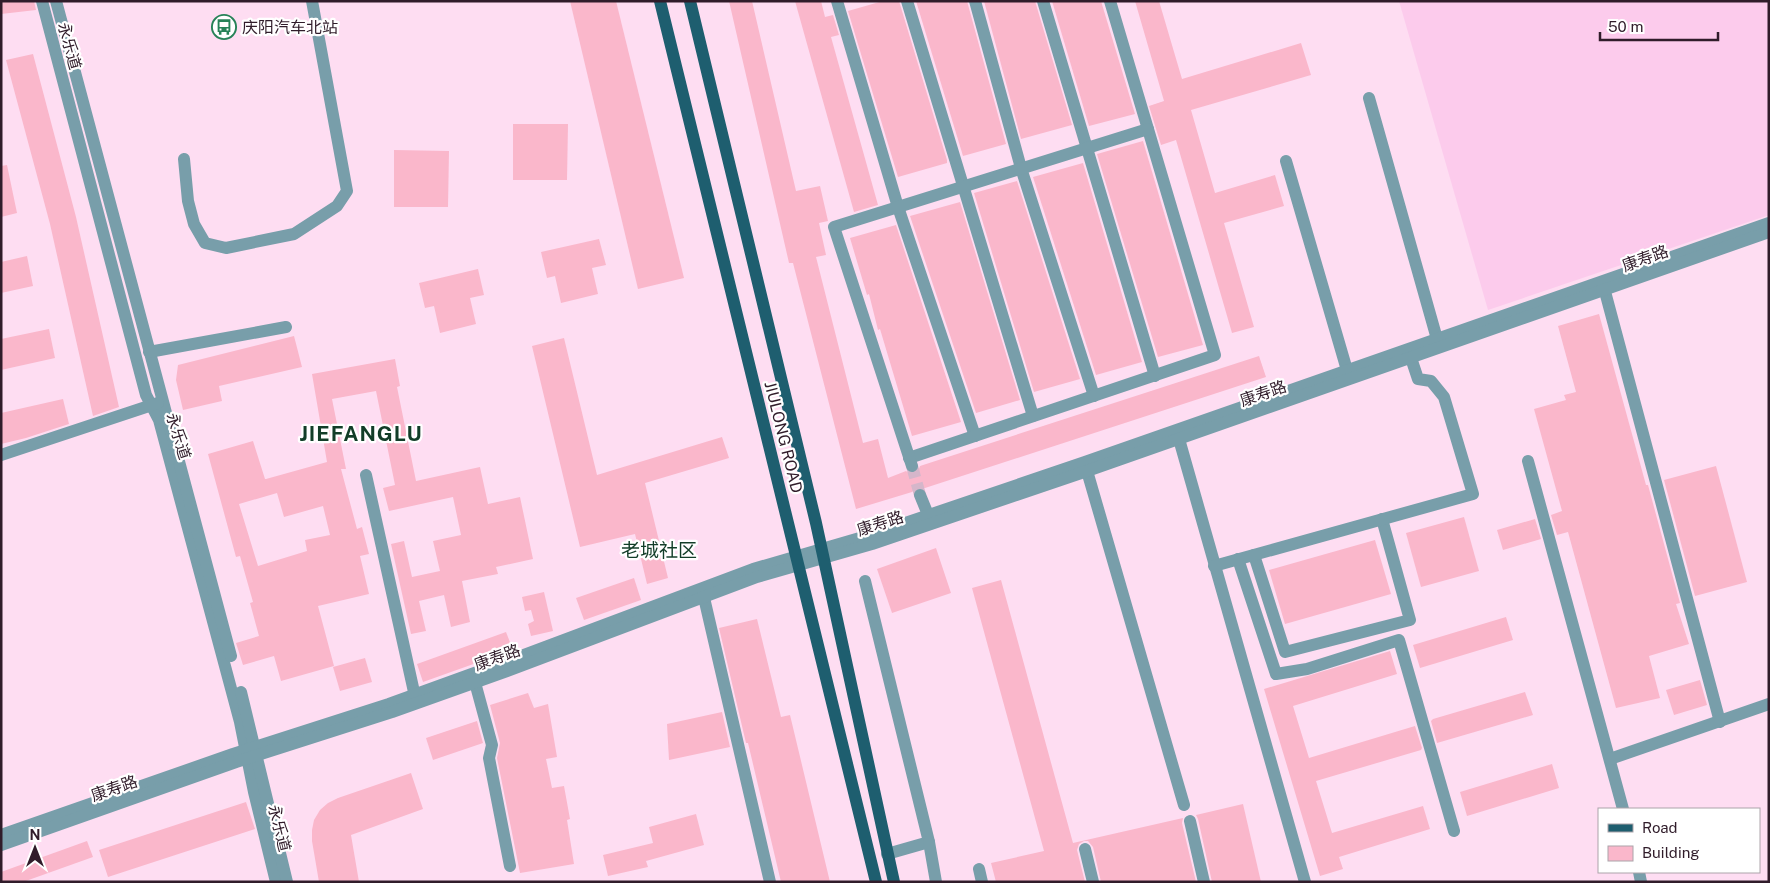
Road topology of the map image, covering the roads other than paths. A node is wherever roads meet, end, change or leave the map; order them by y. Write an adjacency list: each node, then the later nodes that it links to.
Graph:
1 (42, 1): 29 (street, 永乐道)
2 (56, 1): 24 (street, 永乐道)
3 (312, 1): 14 (street)
4 (660, 1): 42 (main road, JIULONG ROAD)
5 (690, 1): 40 (main road, JIULONG ROAD)
6 (837, 1): 18 (street)
7 (907, 1): 17 (street)
8 (975, 1): 16 (street)
9 (1043, 1): 13 (street)
10 (1110, 1): 12 (street)
11 (1369, 98): 23 (street)
12 (1148, 129): 13 (street); 27 (street)
13 (1087, 148): 16 (street); 27 (street)
14 (184, 159)
15 (1286, 161): 26 (street)
16 (1021, 168): 17 (street); 28 (street)
17 (963, 187): 18 (street); 30 (street)
18 (898, 207): 32 (street); 32 (street)
19 (1769, 222): 21 (street, 康寿路)
20 (1769, 232): 21 (street, 康寿路)
21 (1604, 286): 23 (street, 康寿路); 50 (street)
22 (286, 327): 24 (street)
23 (1438, 344): 25 (street, 康寿路)
24 (149, 352): 29 (street, 永乐道)
25 (1410, 354): 26 (street, 康寿路); 39 (street)
26 (1349, 375): 31 (street, 康寿路)
27 (1155, 376): 28 (street)
28 (1094, 396): 30 (street)
29 (157, 403): 33 (street); 51 (street, 永乐道)
30 (1033, 416): 32 (street)
31 (1177, 435): 35 (street, 康寿路); 44 (street)
32 (975, 436)
33 (1, 455)
34 (1528, 461): 52 (street)
35 (1086, 467): 38 (street, 康寿路); 53 (street)
36 (366, 475): 48 (street)
37 (920, 495): 38 (street)
38 (930, 519): 40 (street, 康寿路)
39 (1382, 519): 41 (street); 41 (street)
40 (823, 553): 42 (street, 康寿路); 61 (main road, JIULONG ROAD)
41 (1254, 555): 43 (street)
42 (798, 560): 46 (street, 康寿路); 67 (main road, JIULONG ROAD)
43 (1238, 560): 44 (street); 56 (street)
44 (1214, 566): 73 (street)
45 (865, 581): 58 (street)
46 (703, 593): 47 (street, 康寿路); 66 (street)
47 (474, 678): 48 (street, 康寿路); 62 (street)
48 (416, 699): 51 (street, 康寿路)
49 (1769, 704): 50 (street)
50 (1720, 722): 52 (street)
51 (251, 753): 57 (street, 康寿路); 59 (street, 康寿路); 64 (street, 永乐道); 65 (street, 永乐道)
52 (1610, 759): 54 (street)
53 (1184, 805)
54 (1623, 808)
55 (1190, 821): 72 (street)
56 (1454, 831)
57 (1, 835)
58 (929, 842): 61 (street); 69 (street)
59 (1, 845)
60 (1085, 849): 71 (street)
61 (887, 854): 68 (main road, JIULONG ROAD)
62 (510, 866)
63 (979, 869): 70 (street)
64 (276, 882)
65 (287, 882)
66 (770, 882)
67 (876, 882)
68 (894, 882)
69 (936, 882)
70 (982, 882)
71 (1093, 882)
72 (1204, 882)
73 (1305, 882)

